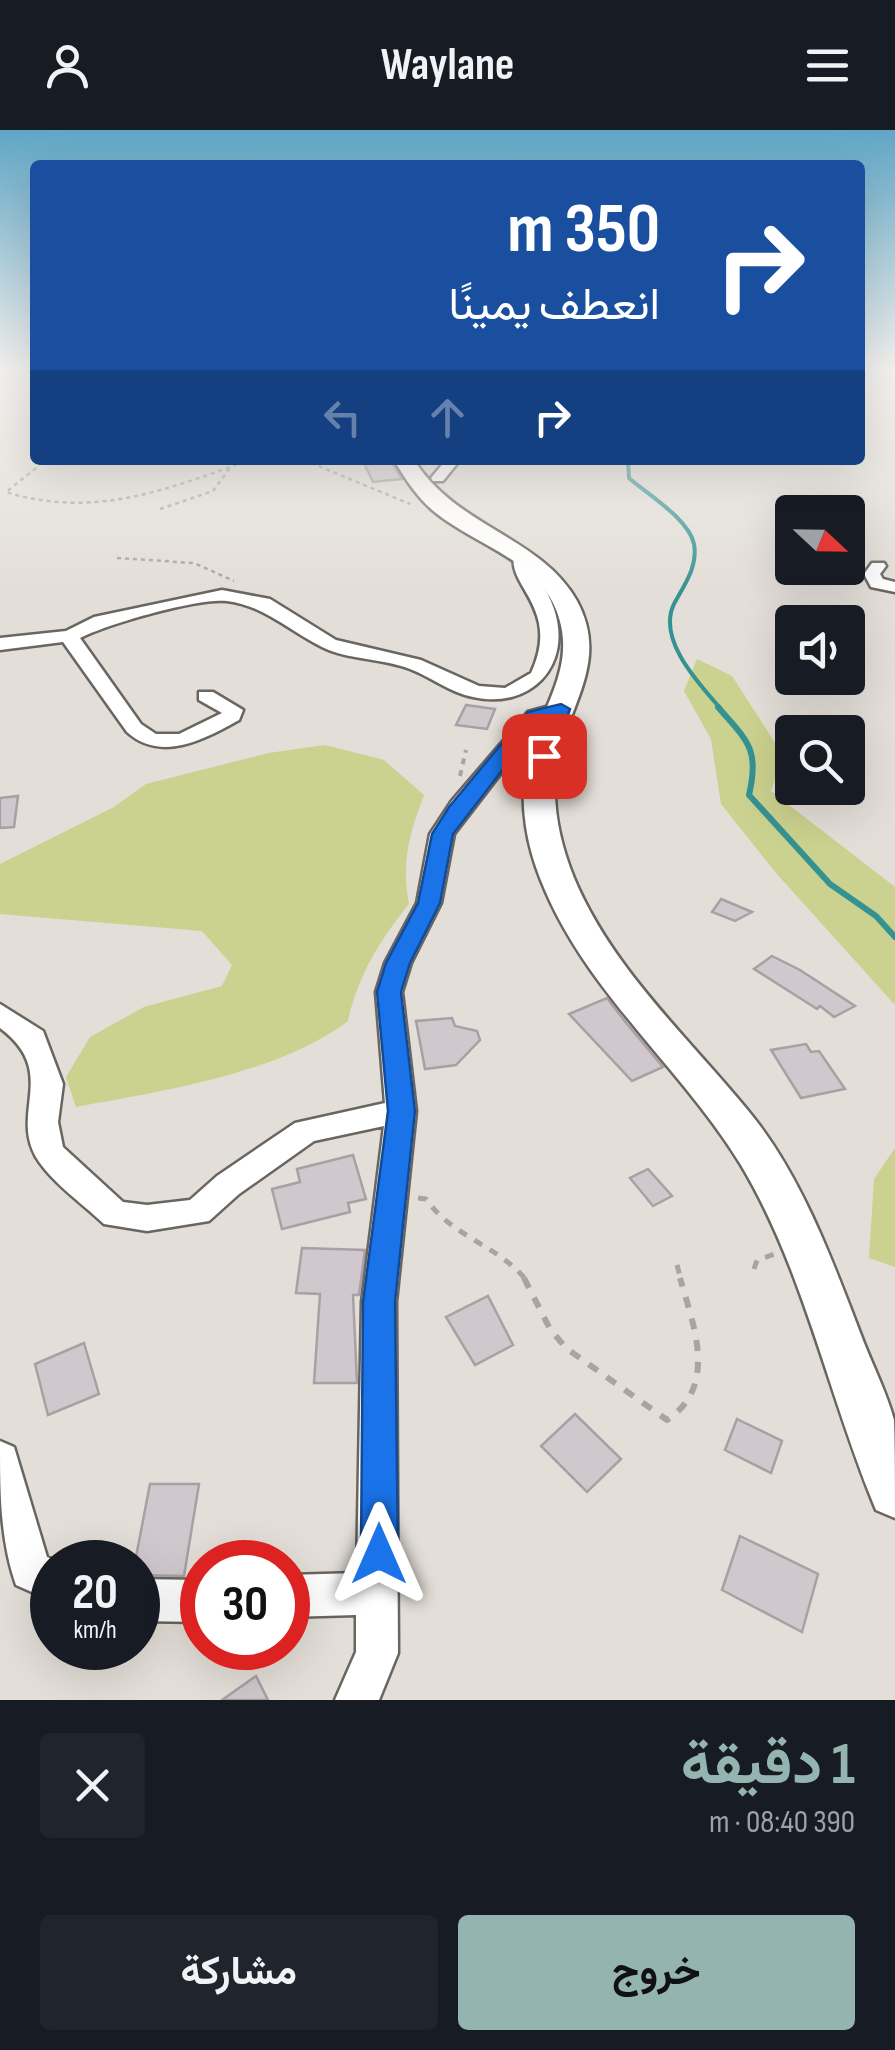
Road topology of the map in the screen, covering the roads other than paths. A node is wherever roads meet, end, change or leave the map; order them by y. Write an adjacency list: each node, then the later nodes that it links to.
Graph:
1 (409, 465): 3 (main road)
2 (450, 465): 3 (street)
3 (436, 492): 4 (main road)
4 (520, 559): 7 (street); 10 (main road)
5 (878, 566): 6 (street)
6 (895, 587)
7 (70, 636): 8 (street); 9 (street)
8 (0, 644)
9 (206, 696)
10 (561, 709): 12 (street); 14 (main road)
11 (0, 1014): 12 (street)
12 (401, 1111): 16 (street)
13 (0, 1460): 15 (street)
14 (895, 1490)
15 (30, 1571)
16 (379, 1593): 17 (street); 18 (street)
17 (310, 1595)
18 (357, 1700)

